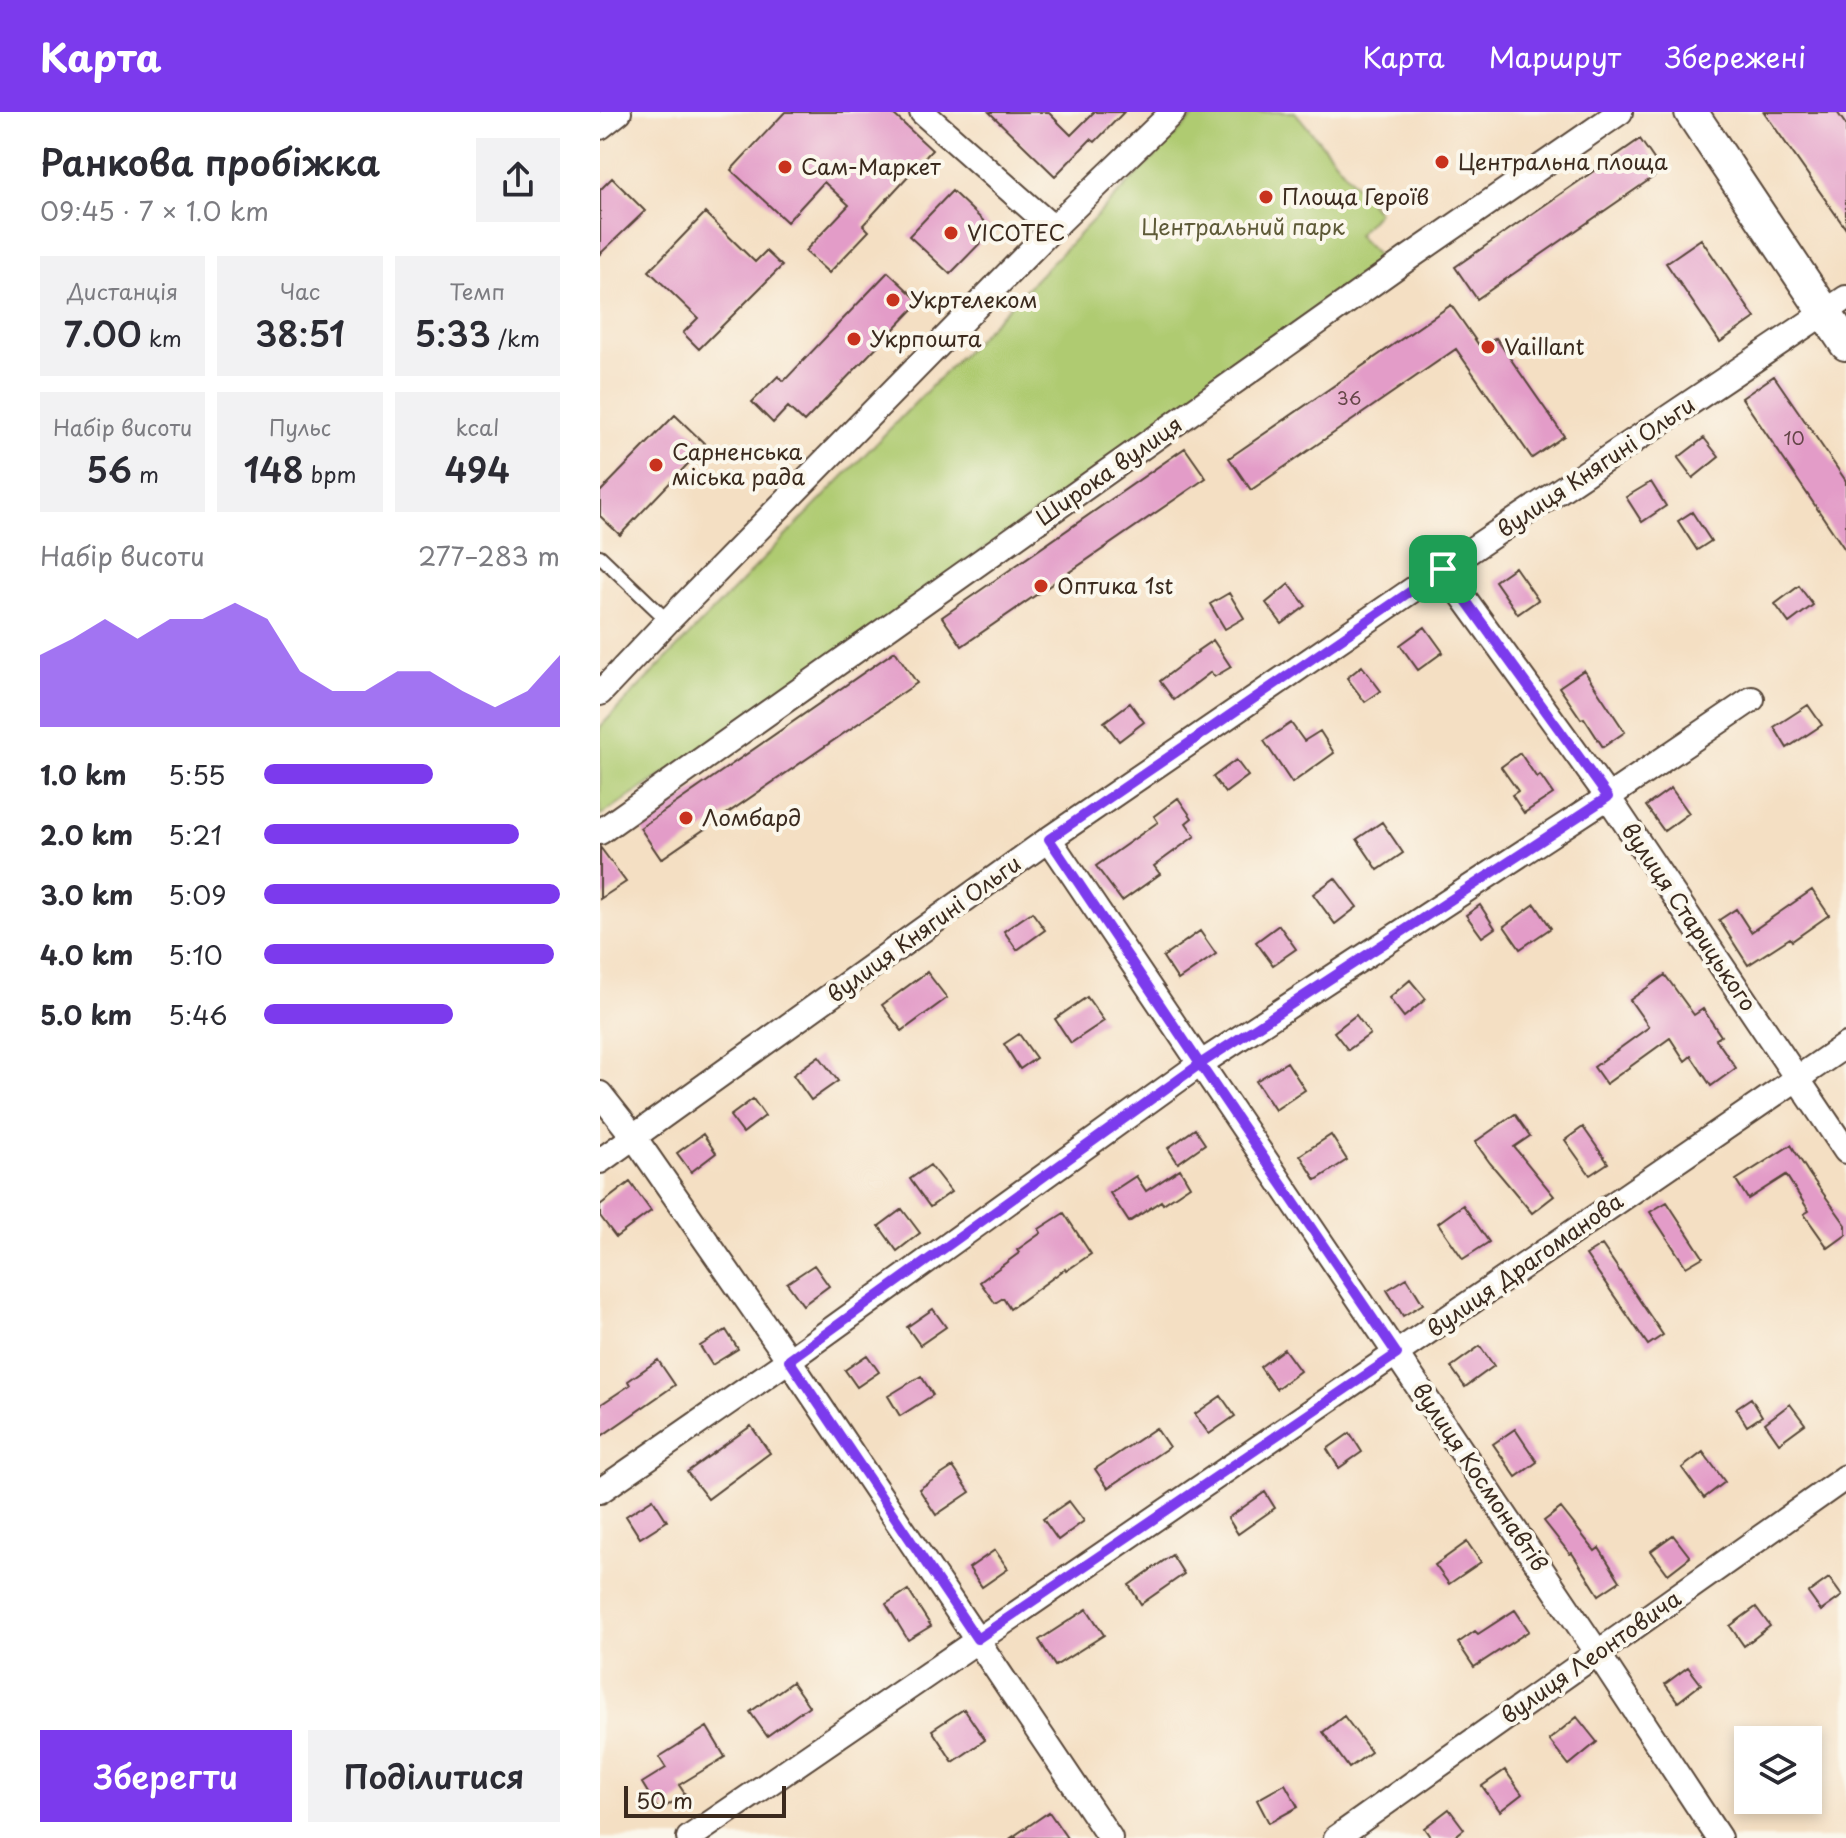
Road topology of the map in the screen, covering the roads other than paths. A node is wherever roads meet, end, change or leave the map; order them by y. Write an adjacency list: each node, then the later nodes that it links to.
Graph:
1 (619, 112): 6 (street)
2 (922, 112): 7 (street)
3 (1173, 112): 7 (street)
4 (1620, 112): 16 (street, Широка вулиця)
5 (1691, 112): 8 (main road)
6 (600, 127)
7 (1053, 228): 12 (street)
8 (1836, 306): 9 (main road); 11 (street, вулиця Княгині Ольги)
9 (1846, 344)
10 (600, 556): 12 (lane)
11 (1443, 569): 15 (street, вулиця Старицького); 17 (street, вулиця Княгині Ольги)
12 (668, 621): 13 (street)
13 (600, 693)
14 (1752, 699): 15 (street)
15 (1608, 797): 19 (street); 20 (street, вулиця Старицького)
16 (600, 832)
17 (1049, 839): 19 (street, вулиця Космонавтів); 22 (street, вулиця Княгині Ольги)
18 (1846, 1045): 20 (street, вулиця Драгоманова)
19 (1200, 1064): 25 (street, вулиця Космонавтів); 26 (street)
20 (1796, 1077): 23 (street, вулиця Старицького); 25 (street, вулиця Драгоманова)
21 (600, 1094): 22 (street)
22 (634, 1137): 24 (street, вулиця Княгині Ольги); 26 (street)
23 (1846, 1151)
24 (600, 1161)
25 (1397, 1354): 29 (street, вулиця Драгоманова); 30 (street, вулиця Космонавтів)
26 (789, 1360): 28 (street); 29 (street)
27 (1846, 1477): 30 (street, вулиця Леонтовича)
28 (600, 1491)
29 (977, 1639): 31 (street, вулиця Драгоманова); 32 (street)
30 (1597, 1652): 33 (street, вулиця Леонтовича); 34 (street, вулиця Космонавтів)
31 (689, 1838)
32 (1110, 1838)
33 (1336, 1838)
34 (1719, 1838)

